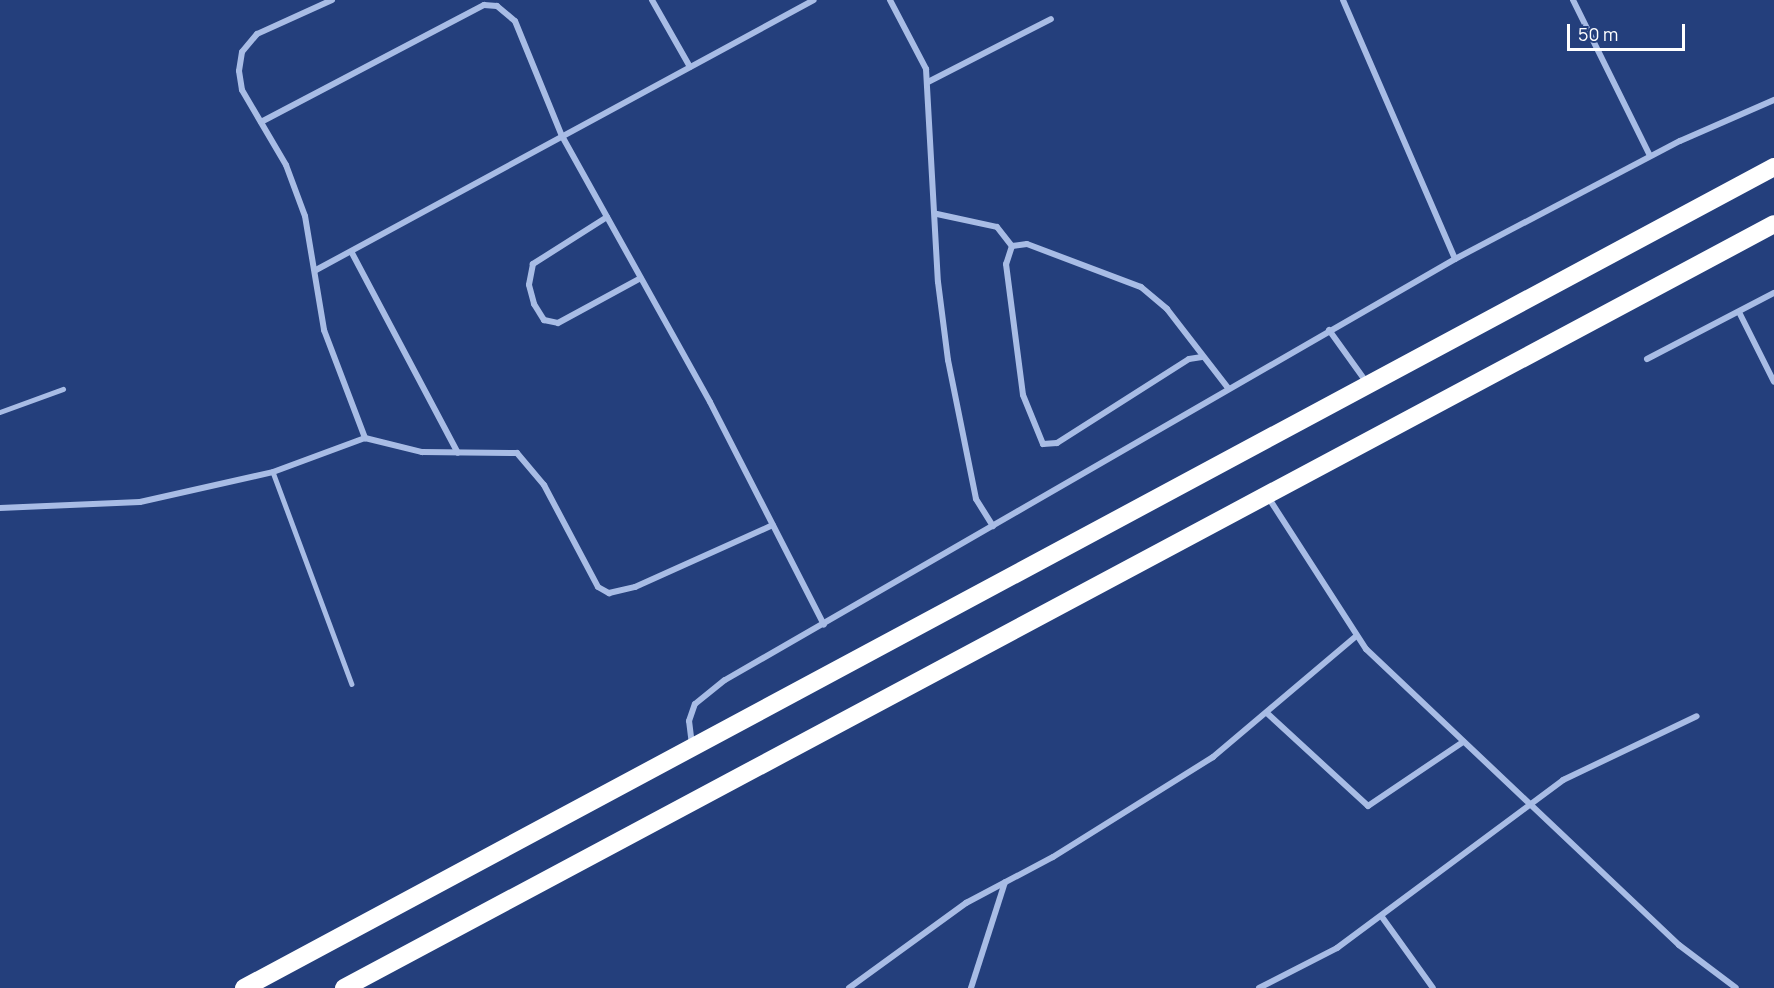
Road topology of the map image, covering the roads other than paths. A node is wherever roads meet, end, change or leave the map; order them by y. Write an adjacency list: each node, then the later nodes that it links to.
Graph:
1 (332, 0): 11 (street)
2 (652, 0): 8 (street)
3 (814, 0): 8 (street)
4 (890, 0): 9 (street)
5 (1343, 0): 20 (street)
6 (1573, 0): 13 (street)
7 (1051, 19): 9 (street)
8 (690, 67): 12 (street)
9 (928, 82): 15 (street)
10 (1774, 100): 13 (street)
11 (261, 122): 12 (street); 21 (street)
12 (562, 136): 16 (street); 19 (street)
13 (1650, 156): 20 (street)
14 (1774, 167): 29 (highway)
15 (937, 214): 18 (street); 39 (street)
16 (607, 218): 22 (street); 22 (street)
17 (1774, 224): 36 (highway)
18 (1012, 246): 26 (street); 26 (street)
19 (352, 253): 21 (street); 34 (street)
20 (1455, 259): 25 (street)
21 (316, 270): 33 (street)
22 (641, 278): 38 (street)
23 (1774, 293): 24 (street)
24 (1739, 312): 27 (street); 28 (street)
25 (1329, 330): 29 (street); 30 (street)
26 (1202, 357): 30 (street)
27 (1647, 359)
28 (1774, 382)
29 (1370, 387): 46 (highway)
30 (1228, 388): 39 (street)
31 (63, 389): 32 (lane)
32 (0, 412)
33 (365, 438): 34 (street); 35 (street)
34 (458, 453): 38 (street)
35 (273, 472): 37 (street); 42 (lane)
36 (1268, 497): 41 (street); 51 (highway)
37 (0, 508)
38 (773, 525): 40 (street)
39 (993, 526): 40 (street)
40 (824, 625): 46 (street)
41 (1355, 637): 43 (street); 45 (street)
42 (352, 684)
43 (1268, 714): 45 (street); 48 (street)
44 (1697, 716): 47 (street)
45 (1463, 742): 47 (street)
46 (692, 746): 50 (highway)
47 (1526, 803): 49 (street); 56 (street)
48 (1005, 882): 52 (street); 53 (street)
49 (1382, 917): 54 (street); 55 (street)
50 (244, 988)
51 (344, 988)
52 (849, 988)
53 (971, 988)
54 (1259, 988)
55 (1433, 988)
56 (1736, 988)

